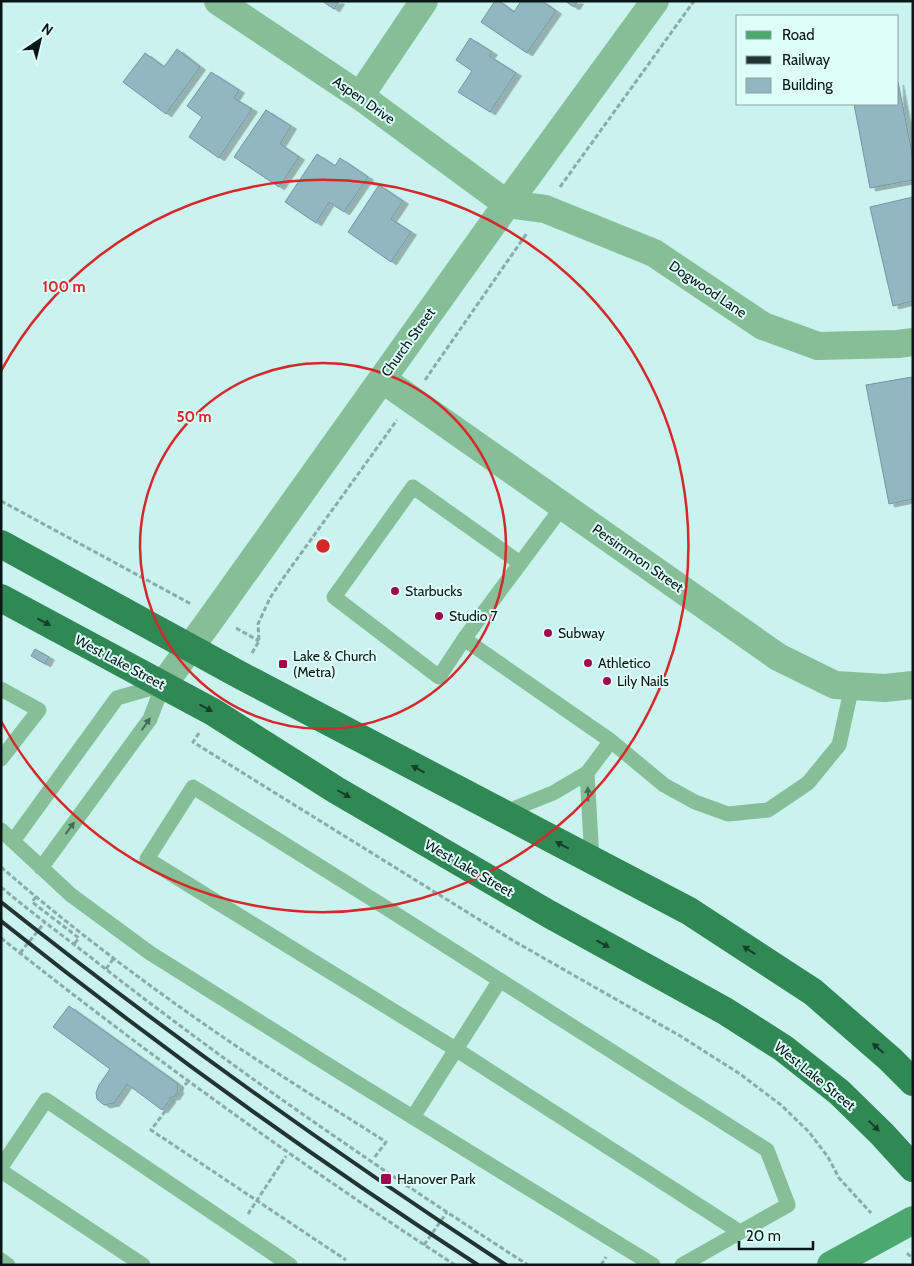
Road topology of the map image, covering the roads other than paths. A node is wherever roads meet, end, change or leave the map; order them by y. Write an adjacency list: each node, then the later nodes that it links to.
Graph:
1 (218, 1): 4 (street, Aspen Drive)
2 (424, 1): 4 (street)
3 (655, 1): 5 (street, Church Street)
4 (360, 96): 5 (street, Aspen Drive)
5 (507, 204): 6 (street, Dogwood Lane); 7 (street, Church Street)
6 (913, 342)
7 (382, 379): 8 (street, Persimmon Street); 13 (street, Church Street)
8 (563, 506): 10 (lane); 16 (street, Persimmon Street)
9 (1, 544): 13 (highway)
10 (520, 563): 12 (lane); 12 (lane)
11 (1, 598): 15 (highway, West Lake Street, one-way to 15)
12 (464, 639): 18 (lane)
13 (190, 649): 15 (street, Church Street); 21 (highway, one-way to 13)
14 (913, 684): 16 (street, Persimmon Street)
15 (163, 685): 23 (lane); 25 (lane, one-way to 15); 31 (highway, West Lake Street, one-way to 31)
16 (852, 686): 18 (lane)
17 (1, 689): 19 (lane)
18 (611, 741): 20 (lane)
19 (1, 759)
20 (587, 773): 21 (lane); 24 (lane, one-way to 20)
21 (503, 814): 24 (highway, one-way to 21)
22 (1, 830): 23 (lane)
23 (13, 841): 25 (lane)
24 (592, 860): 28 (highway, one-way to 24)
25 (41, 868): 29 (lane)
26 (500, 980): 27 (lane); 27 (lane); 34 (lane)
27 (457, 1050): 29 (lane); 34 (lane)
28 (913, 1082)
29 (413, 1117): 39 (lane)
30 (1, 1167): 38 (lane)
31 (913, 1168)
32 (1, 1171): 37 (lane)
33 (913, 1220): 41 (main road)
34 (740, 1232): 40 (lane)
35 (1, 1260): 36 (lane)
36 (8, 1265)
37 (143, 1265)
38 (290, 1265)
39 (652, 1265)
40 (682, 1265)
41 (831, 1265)

